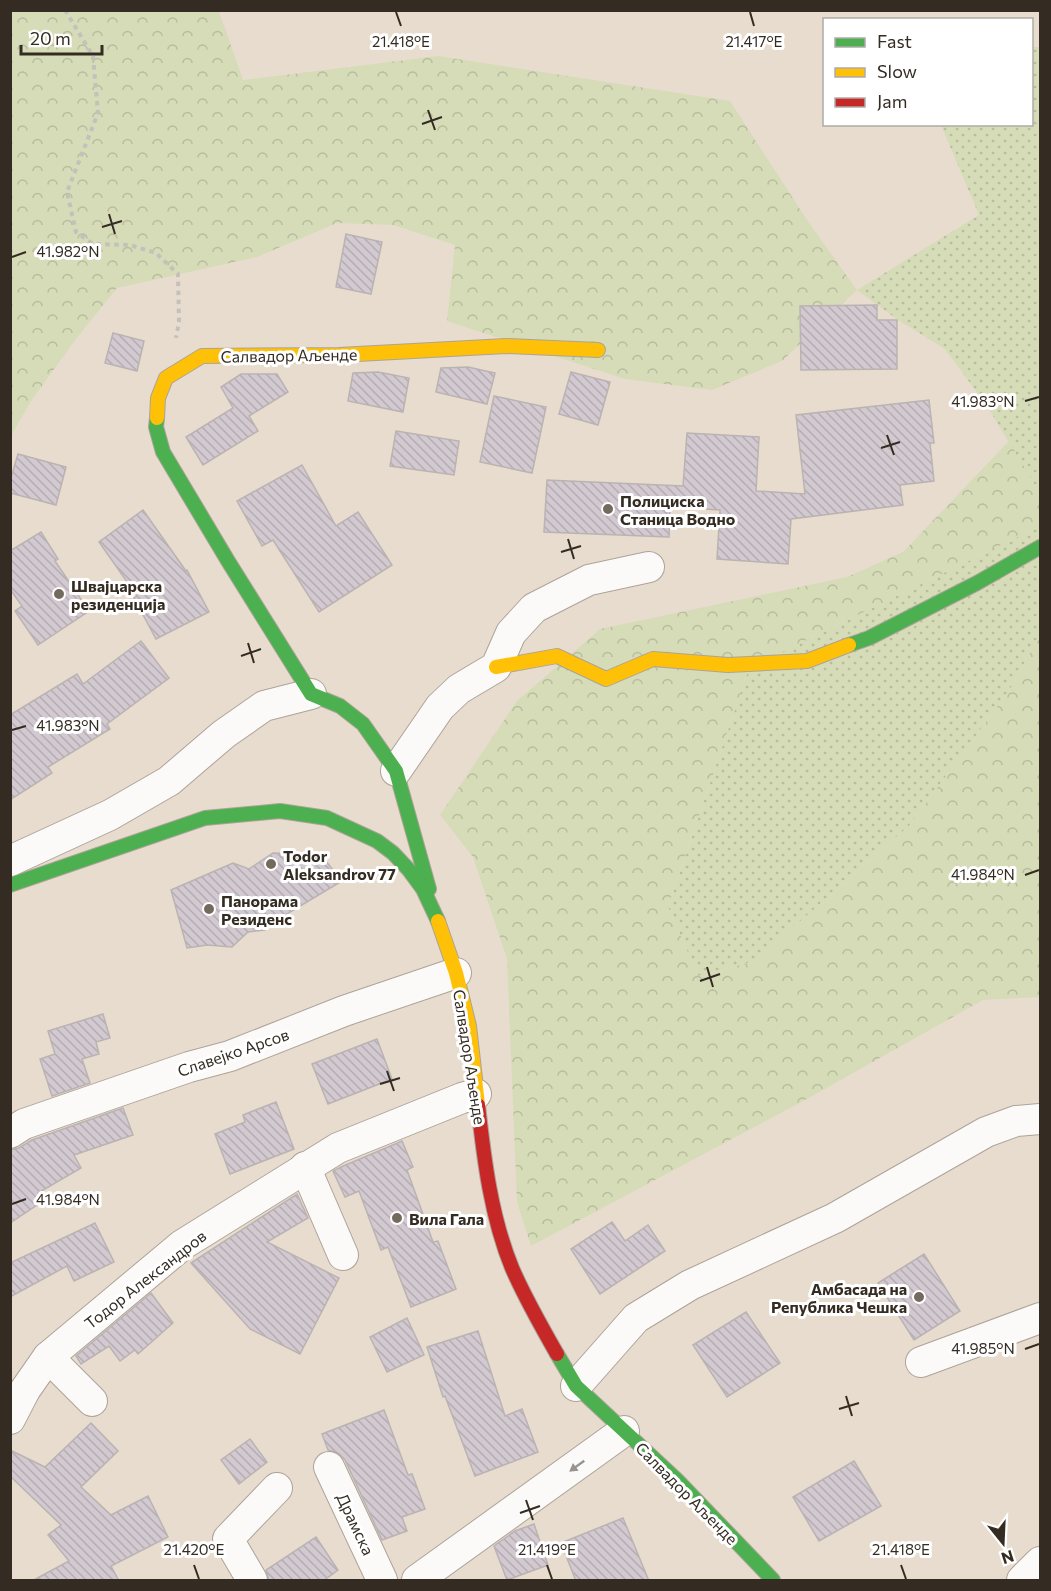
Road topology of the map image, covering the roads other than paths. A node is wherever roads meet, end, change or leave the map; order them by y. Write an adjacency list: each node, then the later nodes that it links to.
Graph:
1 (598, 350): 5 (street, Салвадор Аљенде)
2 (1041, 547): 4 (street)
3 (649, 567): 4 (street)
4 (496, 667): 6 (street)
5 (311, 694): 6 (street); 7 (street)
6 (396, 771): 9 (street)
7 (10, 861)
8 (10, 885): 9 (street, Салвадор Аљенде)
9 (436, 914): 10 (street, Салвадор Аљенде)
10 (456, 974): 11 (street, Салвадор Аљенде); 13 (street, Славејко Арсов)
11 (476, 1094): 14 (street, Тодор Александров); 19 (street, Салвадор Аљенде)
12 (1041, 1119): 19 (street)
13 (10, 1133)
14 (305, 1167): 15 (street); 17 (street, Тодор Александров)
15 (343, 1255)
16 (1041, 1318): 18 (street)
17 (48, 1357): 20 (street); 21 (street, Тодор Александров)
18 (921, 1362)
19 (576, 1386): 22 (street, Салвадор Аљенде)
20 (92, 1401)
21 (10, 1419)
22 (624, 1431): 28 (street, one-way to 28); 29 (street, Салвадор Аљенде)
23 (329, 1467): 27 (street, Драмска)
24 (277, 1488): 26 (street)
25 (1041, 1562): 30 (street)
26 (252, 1581)
27 (382, 1581)
28 (417, 1581)
29 (773, 1581)
30 (1022, 1581)

